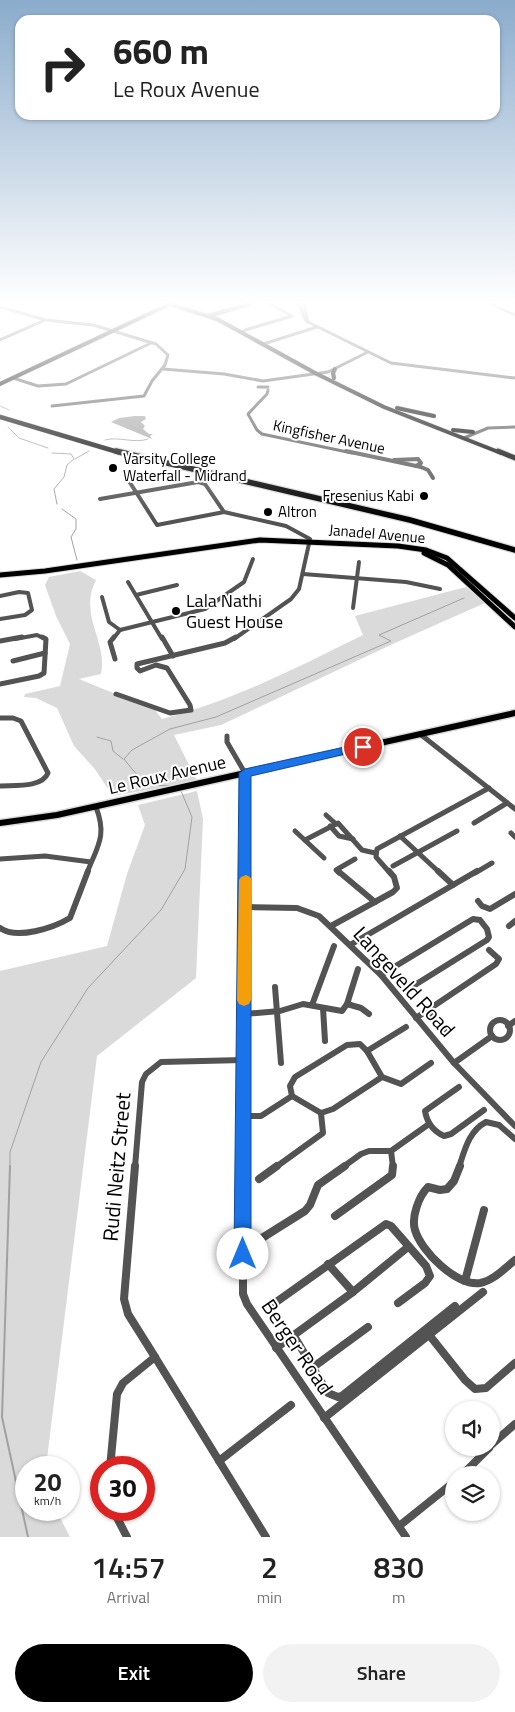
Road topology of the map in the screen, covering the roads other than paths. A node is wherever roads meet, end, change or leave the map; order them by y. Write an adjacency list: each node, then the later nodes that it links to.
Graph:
1 (18, 376): 9 (main road)
2 (83, 376): 9 (street)
3 (157, 376): 17 (street)
4 (236, 376): 12 (street)
5 (304, 376): 12 (street)
6 (321, 376): 25 (main road)
7 (329, 376): 10 (main road)
8 (495, 376): 11 (street)
9 (13, 378): 13 (main road)
10 (334, 378): 18 (main road)
11 (515, 378)
12 (265, 380): 14 (street); 15 (street)
13 (0, 384)
14 (268, 388): 15 (street); 16 (street, Kingfisher Avenue)
15 (258, 390): 16 (street, Kingfisher Avenue)
16 (263, 398): 27 (street, Kingfisher Avenue)
17 (52, 406)
18 (397, 408): 20 (main road); 23 (main road)
19 (0, 413): 38 (highway)
20 (434, 416)
21 (0, 418): 39 (highway)
22 (515, 427): 24 (street)
23 (451, 430): 24 (main road); 25 (main road)
24 (473, 432): 25 (street)
25 (465, 437): 26 (main road)
26 (515, 456)
27 (389, 461): 28 (street, Kingfisher Avenue); 28 (street)
28 (416, 466): 30 (street, Kingfisher Avenue)
29 (127, 478): 31 (street)
30 (433, 478)
31 (137, 492): 32 (street); 33 (street); 33 (street)
32 (100, 499)
33 (224, 512): 34 (street)
34 (303, 534): 35 (main road); 37 (street)
35 (298, 540): 36 (main road, Janadel Avenue); 37 (main road, Janadel Avenue)
36 (243, 542): 37 (main road, Janadel Avenue); 42 (main road, Janadel Avenue)
37 (309, 542): 44 (street); 53 (main road, Janadel Avenue); 56 (main road, Janadel Avenue)
38 (515, 546)
39 (515, 550)
40 (253, 559): 55 (street)
41 (359, 562): 45 (street)
42 (45, 571): 43 (main road, Janadel Avenue)
43 (0, 574)
44 (303, 574): 45 (street); 60 (street)
45 (357, 578): 48 (street); 52 (street)
46 (128, 582): 49 (street)
47 (177, 585): 49 (street)
48 (440, 589)
49 (136, 595): 55 (street)
50 (0, 596): 54 (street)
51 (102, 598): 57 (street)
52 (353, 608)
53 (515, 618)
54 (0, 619)
55 (154, 623): 57 (street); 60 (street)
56 (515, 627)
57 (120, 630): 61 (street)
58 (0, 641): 59 (street)
59 (45, 654): 62 (street); 63 (street)
60 (173, 656): 64 (street)
61 (115, 660)
62 (13, 661)
63 (0, 684)
64 (116, 694)
65 (515, 713): 67 (main road, Le Roux Avenue)
66 (0, 718): 70 (street)
67 (420, 734): 69 (main road, Le Roux Avenue); 71 (street)
68 (227, 736): 69 (street, Berger Road)
69 (245, 773): 73 (main road, Le Roux Avenue); 95 (street, Berger Road)
70 (0, 786)
71 (488, 788): 72 (street); 81 (street)
72 (507, 803): 74 (street); 76 (street)
73 (96, 806): 77 (main road, Le Roux Avenue); 88 (street)
74 (515, 809)
75 (326, 815): 78 (street)
76 (474, 822)
77 (0, 823)
78 (334, 824): 82 (street); 84 (street)
79 (295, 831): 82 (street)
80 (457, 831): 83 (street)
81 (400, 836): 83 (street); 84 (street)
82 (305, 840): 86 (street)
83 (418, 852): 90 (street); 91 (street)
84 (375, 853): 94 (street)
85 (0, 858): 88 (street)
86 (324, 858)
87 (355, 859): 94 (street)
88 (91, 862): 99 (street)
89 (492, 863): 91 (street)
90 (393, 866)
91 (453, 885): 100 (street)
92 (515, 894): 93 (street)
93 (478, 901)
94 (375, 902): 97 (street)
95 (246, 907): 97 (street, Langeveld Road); 112 (street, Berger Road)
96 (515, 922): 98 (street)
97 (331, 926): 100 (street, Langeveld Road)
98 (509, 926)
99 (0, 928)
100 (350, 945): 104 (street, Langeveld Road)
101 (334, 946): 108 (street)
102 (489, 950): 110 (street)
103 (358, 969): 107 (street)
104 (381, 975): 106 (street); 114 (street, Langeveld Road)
105 (275, 986): 111 (street)
106 (410, 988)
107 (347, 1004): 109 (street); 113 (street)
108 (312, 1005): 109 (street); 111 (street)
109 (323, 1008): 120 (street)
110 (427, 1011): 114 (street); 118 (street)
111 (277, 1012): 112 (street); 123 (street)
112 (244, 1014): 122 (street, Berger Road)
113 (369, 1014)
114 (416, 1018): 125 (street, Langeveld Road)
115 (515, 1021): 116 (street)
116 (508, 1026): 119 (street); 119 (street)
117 (406, 1027): 121 (street)
118 (444, 1030)
119 (492, 1036): 125 (street)
120 (325, 1041)
121 (367, 1052): 126 (street); 128 (street)
122 (243, 1060): 131 (street, Berger Road); 153 (street, Rudi Neitz Street)
123 (281, 1063)
124 (431, 1063): 126 (street)
125 (454, 1063): 133 (street, Langeveld Road)
126 (382, 1077): 130 (street)
127 (459, 1087): 132 (street)
128 (292, 1096): 130 (street); 131 (street)
129 (484, 1110): 132 (street)
130 (321, 1113): 136 (street)
131 (243, 1116): 139 (street, Berger Road)
132 (429, 1124): 135 (street)
133 (515, 1126)
134 (515, 1139): 143 (street)
135 (391, 1151): 138 (street); 139 (street)
136 (259, 1179)
137 (484, 1210): 143 (street)
138 (335, 1216)
139 (243, 1239): 152 (street, Berger Road)
140 (408, 1247): 142 (street); 144 (street); 146 (street)
141 (515, 1260): 143 (street)
142 (328, 1264): 144 (street); 147 (street)
143 (465, 1281)
144 (353, 1292): 150 (street)
145 (484, 1292): 151 (street)
146 (398, 1303)
147 (272, 1305)
148 (455, 1306): 155 (street)
149 (368, 1327): 155 (street)
150 (294, 1336): 152 (street); 155 (street)
151 (430, 1336): 154 (street); 157 (street)
152 (276, 1348): 157 (street, Berger Road)
153 (155, 1357): 160 (street); 162 (street, Rudi Neitz Street)
154 (515, 1363)
155 (312, 1368)
156 (290, 1405): 162 (street)
157 (324, 1418): 166 (street, Berger Road)
158 (515, 1424): 159 (street)
159 (500, 1437)
160 (111, 1456)
161 (480, 1456): 163 (street)
162 (219, 1460): 168 (street, Rudi Neitz Street)
163 (471, 1466)
164 (445, 1489): 166 (street)
165 (118, 1521): 167 (street)
166 (399, 1526): 169 (street, Berger Road)
167 (126, 1537)
168 (266, 1537)
169 (406, 1537)

